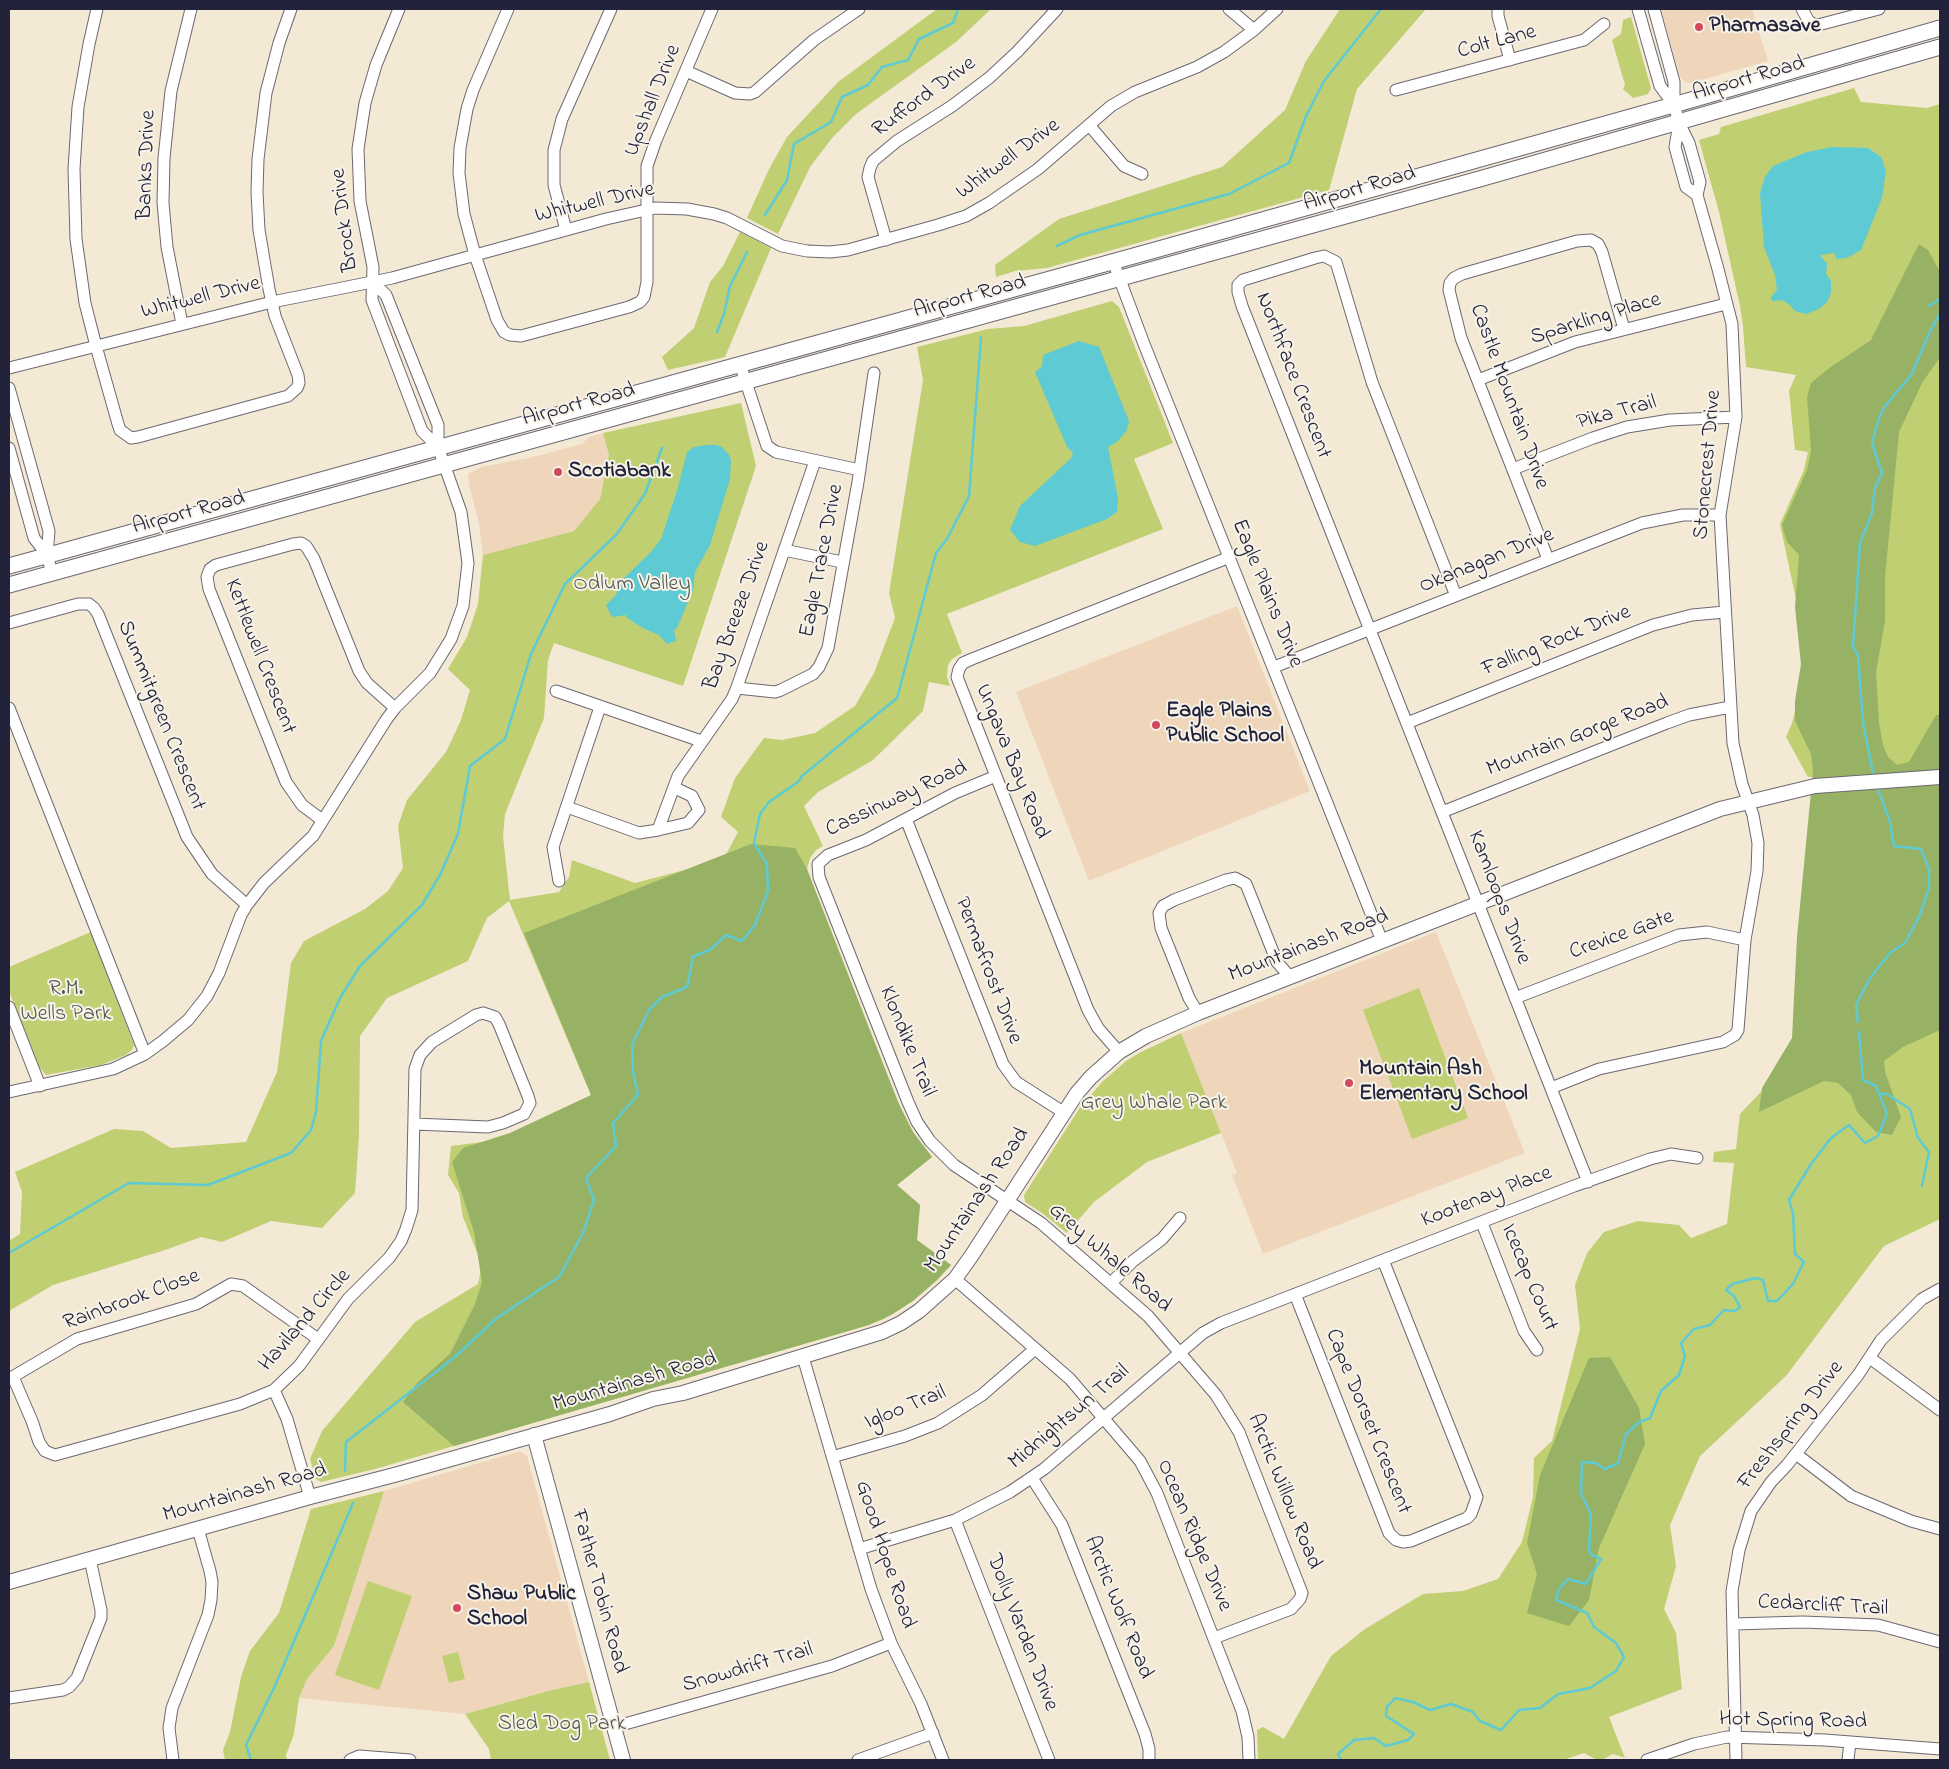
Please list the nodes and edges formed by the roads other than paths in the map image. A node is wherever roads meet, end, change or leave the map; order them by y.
1 (97, 9) edge
2 (192, 9) edge
3 (291, 9) edge
4 (399, 9) edge
5 (508, 9) edge
6 (611, 9) edge
7 (712, 9) edge
8 (859, 9) edge
9 (1057, 9) edge
10 (1229, 9) edge
11 (1277, 9) edge
12 (1498, 9) edge
13 (1638, 9) edge
14 (1654, 9) edge
15 (1802, 9) edge
16 (1879, 9) edge
17 (1604, 24) dead end
18 (1940, 28) edge
19 (1254, 30) junction
20 (1940, 47) edge
21 (1510, 60) junction
22 (686, 71) junction
23 (1396, 90) dead end
24 (1674, 105) junction
25 (1679, 123) junction
26 (1089, 125) junction
27 (1142, 174) dead end
28 (646, 210) junction
29 (566, 230) junction
30 (886, 240) junction
31 (475, 255) junction
32 (1113, 261) junction
33 (1119, 279) junction
34 (373, 282) junction
35 (272, 302) junction
36 (1726, 304) junction
37 (182, 324) junction
38 (1624, 329) junction
39 (96, 346) junction
40 (740, 364) junction
41 (9, 368) edge
42 (874, 373) dead end
43 (1478, 380) junction
44 (746, 382) junction
45 (9, 388) edge
46 (1736, 417) junction
47 (438, 447) junction
48 (9, 448) edge
49 (815, 461) junction
50 (444, 465) junction
51 (1513, 469) junction
52 (860, 470) junction
53 (1720, 515) junction
54 (784, 550) junction
55 (47, 555) junction
56 (1230, 557) junction
57 (1548, 559) junction
58 (842, 562) junction
59 (9, 566) edge
60 (52, 573) junction
61 (9, 585) edge
62 (1456, 596) junction
63 (1725, 612) junction
64 (9, 623) edge
65 (1370, 629) junction
66 (1274, 667) junction
67 (737, 688) junction
68 (556, 691) dead end
69 (600, 707) junction
70 (1730, 707) junction
71 (9, 708) edge
72 (395, 708) junction
73 (1407, 722) junction
74 (701, 741) junction
75 (996, 776) junction
76 (1940, 776) edge
77 (675, 788) junction
78 (1748, 801) junction
79 (567, 807) junction
80 (1442, 812) junction
81 (906, 819) junction
82 (322, 820) junction
83 (658, 830) junction
84 (818, 864) joint
85 (559, 881) dead end
86 (1478, 903) junction
87 (247, 905) junction
88 (1745, 940) junction
89 (1382, 941) junction
90 (1290, 977) junction
91 (1515, 998) junction
92 (9, 1006) edge
93 (1198, 1013) junction
94 (1119, 1052) junction
95 (145, 1054) junction
96 (40, 1086) junction
97 (1551, 1088) junction
98 (9, 1092) edge
99 (1063, 1112) junction
100 (414, 1124) junction
101 (1697, 1158) dead end
102 (1588, 1182) junction
103 (1007, 1200) junction
104 (1180, 1218) dead end
105 (1482, 1223) junction
106 (1383, 1260) junction
107 (954, 1279) junction
108 (1111, 1283) junction
109 (1940, 1289) edge
110 (1295, 1294) junction
111 (318, 1339) junction
112 (1035, 1349) junction
113 (1537, 1350) dead end
114 (1180, 1352) junction
115 (802, 1357) junction
116 (1870, 1358) junction
117 (11, 1378) edge
118 (274, 1390) junction
119 (1940, 1410) edge
120 (1104, 1417) junction
121 (534, 1435) junction
122 (1796, 1454) junction
123 (832, 1457) junction
124 (1032, 1478) junction
125 (310, 1497) junction
126 (955, 1520) junction
127 (198, 1529) junction
128 (1940, 1529) edge
129 (859, 1549) junction
130 (90, 1560) junction
131 (9, 1582) edge
132 (1733, 1624) junction
133 (1214, 1638) junction
134 (1940, 1642) edge
135 (890, 1643) junction
136 (9, 1698) edge
137 (614, 1727) junction
138 (933, 1733) junction
139 (1736, 1738) junction
140 (1850, 1742) junction
141 (1940, 1749) edge
142 (172, 1760) edge
143 (350, 1760) edge
144 (410, 1760) edge
145 (622, 1760) edge
146 (858, 1760) edge
147 (943, 1760) edge
148 (1049, 1760) edge
149 (1149, 1760) edge
150 (1249, 1760) edge
151 (1647, 1760) edge
152 (1736, 1760) edge
153 (1848, 1760) edge

1 - 39 street
2 - 37 street, Banks Drive
3 - 35 street
4 - 34 street, Brock Drive
5 - 31 street
6 - 29 street
7 - 22 street, Upshall Drive
8 - 22 street
9 - 30 street, Rufford Drive
10 - 19 street
11 - 19 street, Whitwell Drive
12 - 21 street
13 - 24 street
14 - 24 street
15 - 16 street
17 - 21 street, Colt Lane
18 - 24 main road, Airport Road
19 - 26 street, Whitwell Drive
20 - 25 main road, Airport Road
21 - 23 street, Colt Lane
22 - 28 street, Upshall Drive
24 - 25 street, Stonecrest Drive
24 - 32 main road, Airport Road
25 - 33 main road, Airport Road
25 - 36 street, Stonecrest Drive
26 - 27 street
26 - 30 street, Whitwell Drive
28 - 29 street, Whitwell Drive
28 - 30 street, Whitwell Drive
28 - 31 street, Upshall Drive
29 - 31 street, Whitwell Drive
31 - 34 street, Whitwell Drive
32 - 33 street, Eagle Plains Drive
32 - 40 main road, Airport Road
33 - 44 main road, Airport Road
33 - 56 street, Eagle Plains Drive
34 - 35 street, Whitwell Drive
34 - 47 street, Brock Drive
34 - 47 street, Brock Drive
35 - 37 street, Whitwell Drive
35 - 39 street
36 - 38 street, Sparkling Place
36 - 46 street, Stonecrest Drive
37 - 39 street, Whitwell Drive
38 - 43 street, Sparkling Place
38 - 43 street, Castle Mountain Drive
39 - 41 street, Whitwell Drive
40 - 44 street
40 - 47 main road, Airport Road
42 - 52 street, Eagle Trace Drive
43 - 51 street, Castle Mountain Drive
44 - 49 street
44 - 50 main road, Airport Road
45 - 55 street
46 - 51 street, Pika Trail
46 - 53 street, Stonecrest Drive
47 - 50 street, Brock Drive
47 - 55 main road, Airport Road
48 - 55 street
49 - 52 street
49 - 54 street, Bay Breeze Drive
50 - 60 main road, Airport Road
50 - 72 street, Brock Drive
51 - 57 street, Castle Mountain Drive
52 - 58 street, Eagle Trace Drive
53 - 57 street, Okanagan Drive
53 - 63 street, Stonecrest Drive
54 - 58 street
54 - 67 street, Bay Breeze Drive
55 - 59 main road, Airport Road
55 - 60 street
56 - 66 street, Eagle Plains Drive
56 - 75 street, Ungava Bay Road
57 - 62 street, Okanagan Drive
58 - 67 street, Eagle Trace Drive
60 - 61 main road, Airport Road
62 - 65 street, Okanagan Drive
62 - 65 street, Northface Crescent
63 - 70 street, Stonecrest Drive
63 - 73 street, Falling Rock Drive
64 - 87 street, Summitgreen Crescent
65 - 66 street, Okanagan Drive
65 - 73 street, Kamloops Drive
66 - 89 street, Eagle Plains Drive
67 - 74 street, Bay Breeze Drive
68 - 69 street
69 - 74 street
69 - 79 street
70 - 78 street, Stonecrest Drive
70 - 80 street, Mountain Gorge Road
71 - 95 street
72 - 82 street, Brock Drive
72 - 82 street, Kettlewell Crescent
73 - 80 street, Kamloops Drive
74 - 77 street, Bay Breeze Drive
75 - 81 street, Cassinway Road
75 - 94 street, Ungava Bay Road
76 - 78 street, Mountainash Road
77 - 83 street, Bay Breeze Drive
77 - 83 street
78 - 86 street, Mountainash Road
78 - 88 street, Stonecrest Drive
79 - 83 street
79 - 85 street
80 - 86 street, Kamloops Drive
81 - 84 street, Cassinway Road
81 - 99 street, Permafrost Drive
82 - 87 street, Brock Drive
84 - 103 street, Klondike Trail
86 - 89 street, Mountainash Road
86 - 91 street, Kamloops Drive
87 - 95 street, Brock Drive
88 - 91 street, Crevice Gate
88 - 97 street, Stonecrest Drive
89 - 90 street, Mountainash Road
90 - 93 street, Mountainash Road
90 - 93 street
91 - 97 street, Kamloops Drive
92 - 96 street
93 - 94 street, Mountainash Road
94 - 99 street, Mountainash Road
95 - 96 street, Brock Drive
96 - 98 street, Brock Drive
97 - 102 street, Kamloops Drive
99 - 103 street, Mountainash Road
100 - 100 street, Haviland Circle
100 - 111 street, Haviland Circle
101 - 102 street, Kootenay Place
102 - 105 street, Kootenay Place
103 - 107 street, Mountainash Road
103 - 108 street, Grey Whale Road
104 - 108 street
105 - 106 street, Kootenay Place
105 - 113 street, Icecap Court
106 - 110 street, Kootenay Place
106 - 110 street, Cape Dorset Crescent
107 - 112 street, Ocean Ridge Drive
107 - 115 street, Mountainash Road
108 - 114 street, Grey Whale Road
109 - 116 street, Freshspring Drive
110 - 114 street, Midnightsun Trail
111 - 117 street, Rainbrook Close
111 - 118 street, Haviland Circle
112 - 120 street, Ocean Ridge Drive
112 - 123 street, Igloo Trail
114 - 120 street, Midnightsun Trail
114 - 133 street, Arctic Willow Road
115 - 121 street, Mountainash Road
115 - 123 street, Good Hope Road
116 - 119 street
116 - 122 street, Freshspring Drive
117 - 118 street, Haviland Circle
118 - 125 street
120 - 124 street, Midnightsun Trail
120 - 133 street, Ocean Ridge Drive
121 - 125 street, Mountainash Road
121 - 137 street, Father Tobin Road
122 - 128 street
122 - 132 street, Freshspring Drive
123 - 129 street, Good Hope Road
124 - 126 street, Midnightsun Trail
124 - 149 street, Arctic Wolf Road
125 - 127 street, Mountainash Road
126 - 129 street, Midnightsun Trail
126 - 148 street, Dolly Varden Drive
127 - 130 street, Mountainash Road
127 - 142 street
129 - 135 street, Good Hope Road
130 - 131 street, Mountainash Road
130 - 136 street
132 - 134 street, Cedarcliff Trail
132 - 139 street, Freshspring Drive
133 - 150 street, Ocean Ridge Drive
135 - 137 street, Snowdrift Trail
135 - 138 street, Good Hope Road
137 - 145 street, Father Tobin Road
138 - 146 street
138 - 147 street, Good Hope Road
139 - 140 street, Hot Spring Road
139 - 151 street, Hot Spring Road
139 - 152 street, Freshspring Drive
140 - 141 street, Hot Spring Road
140 - 153 street
143 - 144 street

